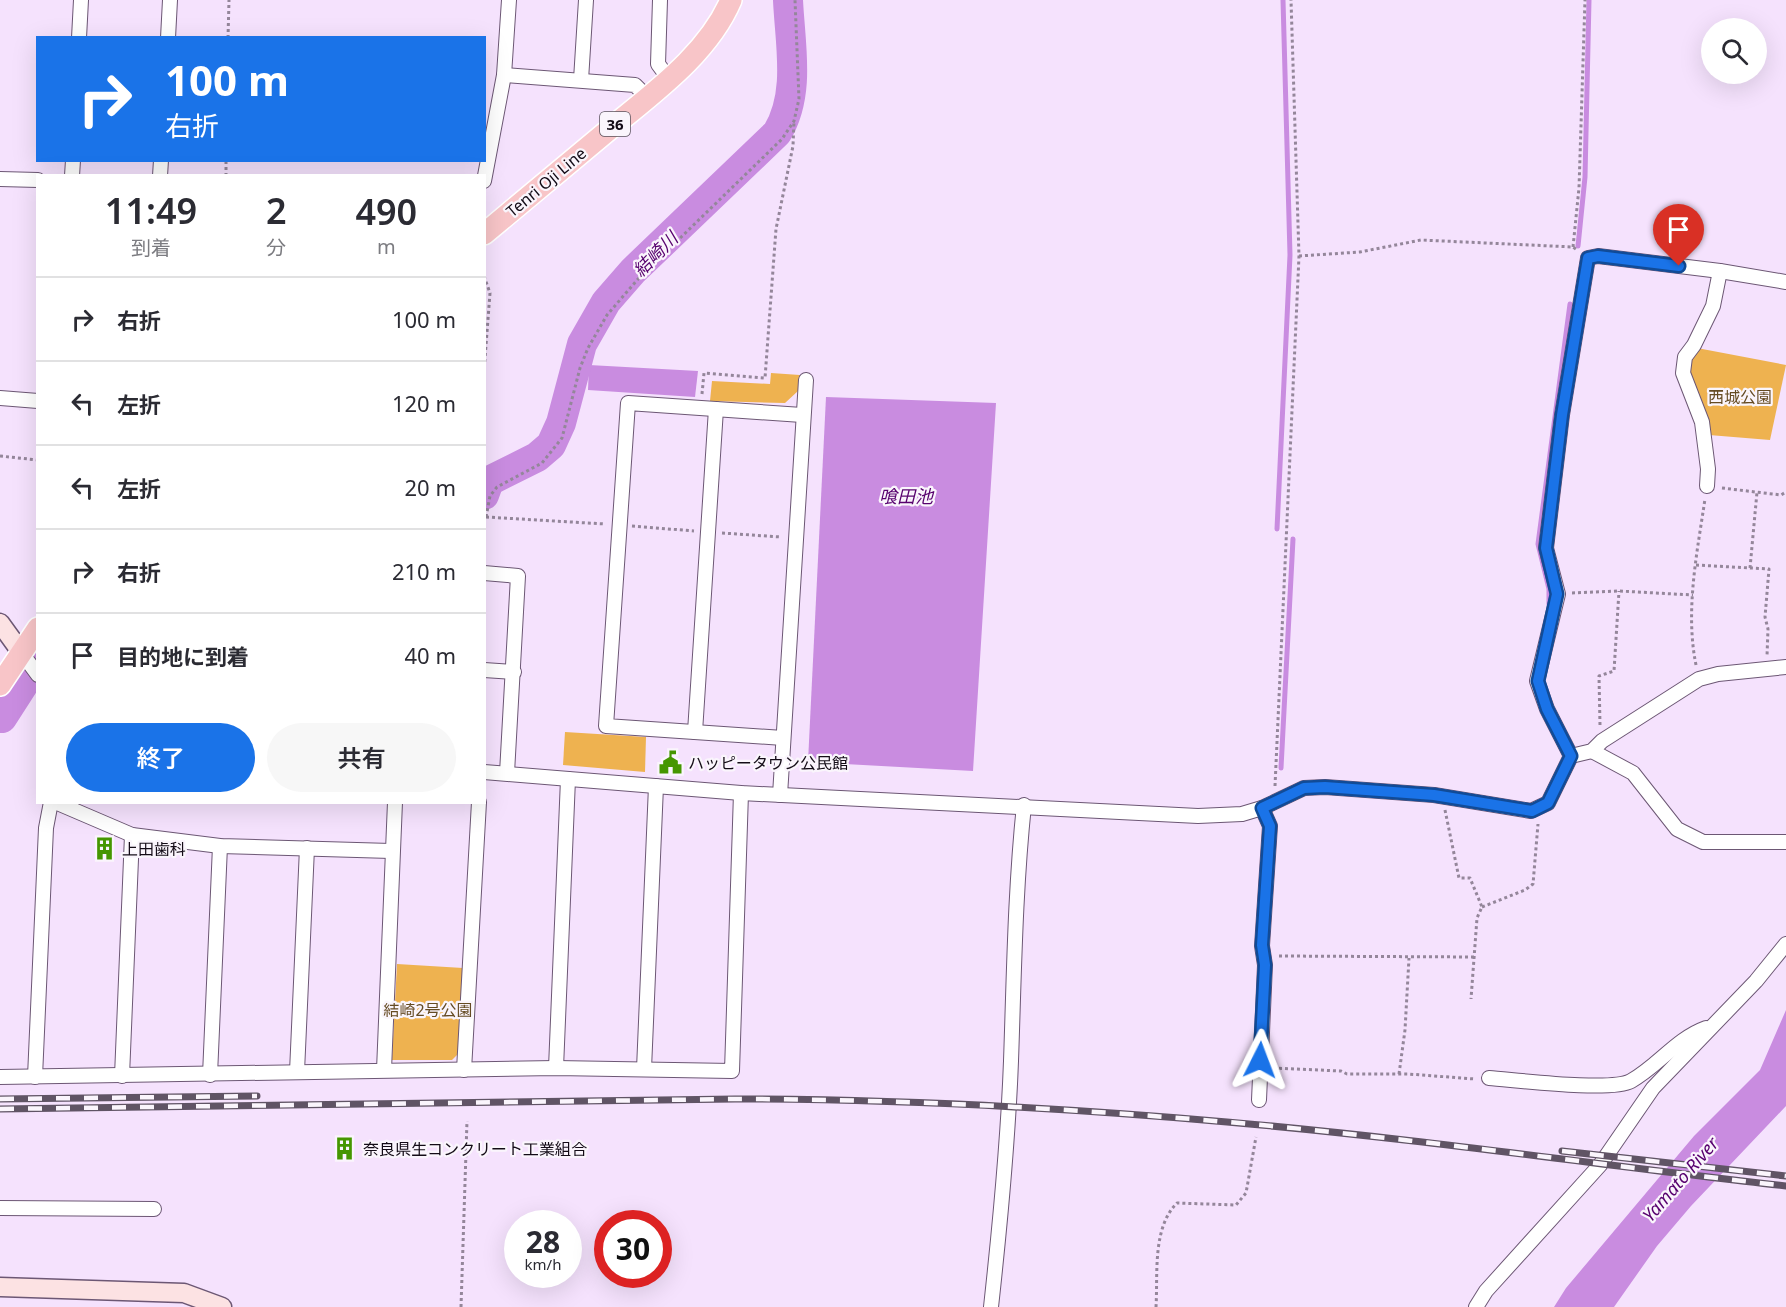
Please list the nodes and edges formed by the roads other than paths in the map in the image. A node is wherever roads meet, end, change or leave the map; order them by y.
1 (81, 0) edge
2 (170, 0) edge
3 (509, 0) edge
4 (586, 0) edge
5 (660, 0) edge
6 (731, 0) edge
7 (79, 36) edge
8 (168, 36) edge
9 (504, 75) junction
10 (669, 79) junction
11 (581, 80) junction
12 (647, 97) junction
13 (485, 174) edge
14 (0, 179) edge
15 (36, 180) edge
16 (487, 228) edge
17 (1720, 271) junction
18 (1786, 282) edge
19 (806, 380) dead end
20 (0, 398) edge
21 (36, 401) edge
22 (716, 409) junction
23 (802, 415) junction
24 (1707, 486) road end
25 (486, 573) edge
26 (0, 623) edge
27 (36, 630) edge
28 (21, 652) junction
29 (1786, 668) edge
30 (486, 670) edge
31 (36, 672) edge
32 (514, 672) junction
33 (0, 685) edge
34 (695, 732) junction
35 (783, 738) junction
36 (1597, 746) junction
37 (1571, 756) junction
38 (486, 772) edge
39 (507, 773) junction
40 (568, 779) junction
41 (657, 786) junction
42 (741, 793) junction
43 (780, 795) junction
44 (52, 804) edge
45 (58, 804) edge
46 (395, 804) edge
47 (479, 804) edge
48 (1024, 806) junction
49 (1262, 808) junction
50 (132, 835) junction
51 (1786, 842) edge
52 (220, 846) junction
53 (307, 848) junction
54 (391, 851) junction
55 (1786, 944) edge
56 (1711, 1027) junction
57 (556, 1068) junction
58 (644, 1069) junction
59 (384, 1070) junction
60 (464, 1070) junction
61 (297, 1072) junction
62 (210, 1075) junction
63 (122, 1076) junction
64 (0, 1077) edge
65 (35, 1077) junction
66 (1489, 1078) road end
67 (1259, 1100) dead end
68 (0, 1208) edge
69 (154, 1209) dead end
70 (0, 1287) edge
71 (201, 1303) edge
72 (222, 1307) edge
73 (991, 1307) edge
74 (1476, 1307) edge

1 - 7 street
2 - 8 street
3 - 9 street
4 - 11 street
5 - 10 street
6 - 10 main road, Tenri Oji Line / 36
9 - 11 street
9 - 13 street
10 - 12 main road, Tenri Oji Line / 36
11 - 12 street
12 - 16 main road, Tenri Oji Line / 36
14 - 15 street
17 - 18 street
17 - 24 street
17 - 37 street
19 - 23 street
20 - 21 street
22 - 23 street
22 - 34 street
22 - 34 street
23 - 35 street
25 - 32 street
26 - 28 street
27 - 28 main road
28 - 31 street
28 - 33 main road
29 - 36 street
30 - 32 street
32 - 39 street
34 - 35 street
35 - 43 street
36 - 37 street
36 - 51 street
37 - 49 street
38 - 39 street
39 - 40 street
40 - 41 street
40 - 57 street
41 - 42 street
41 - 58 street
42 - 43 street
42 - 58 street
43 - 48 street
44 - 65 street
45 - 50 street
46 - 54 street
47 - 60 street
48 - 49 street
48 - 73 street
49 - 67 street
50 - 52 street
50 - 63 street
52 - 53 street
52 - 62 street
53 - 54 street
53 - 61 street
54 - 59 street
55 - 56 street
56 - 66 street
56 - 74 street
57 - 58 street
57 - 60 street
59 - 60 street
59 - 61 street
61 - 62 street
62 - 63 street
63 - 65 street
64 - 65 street
68 - 69 street
70 - 71 street
71 - 72 street

